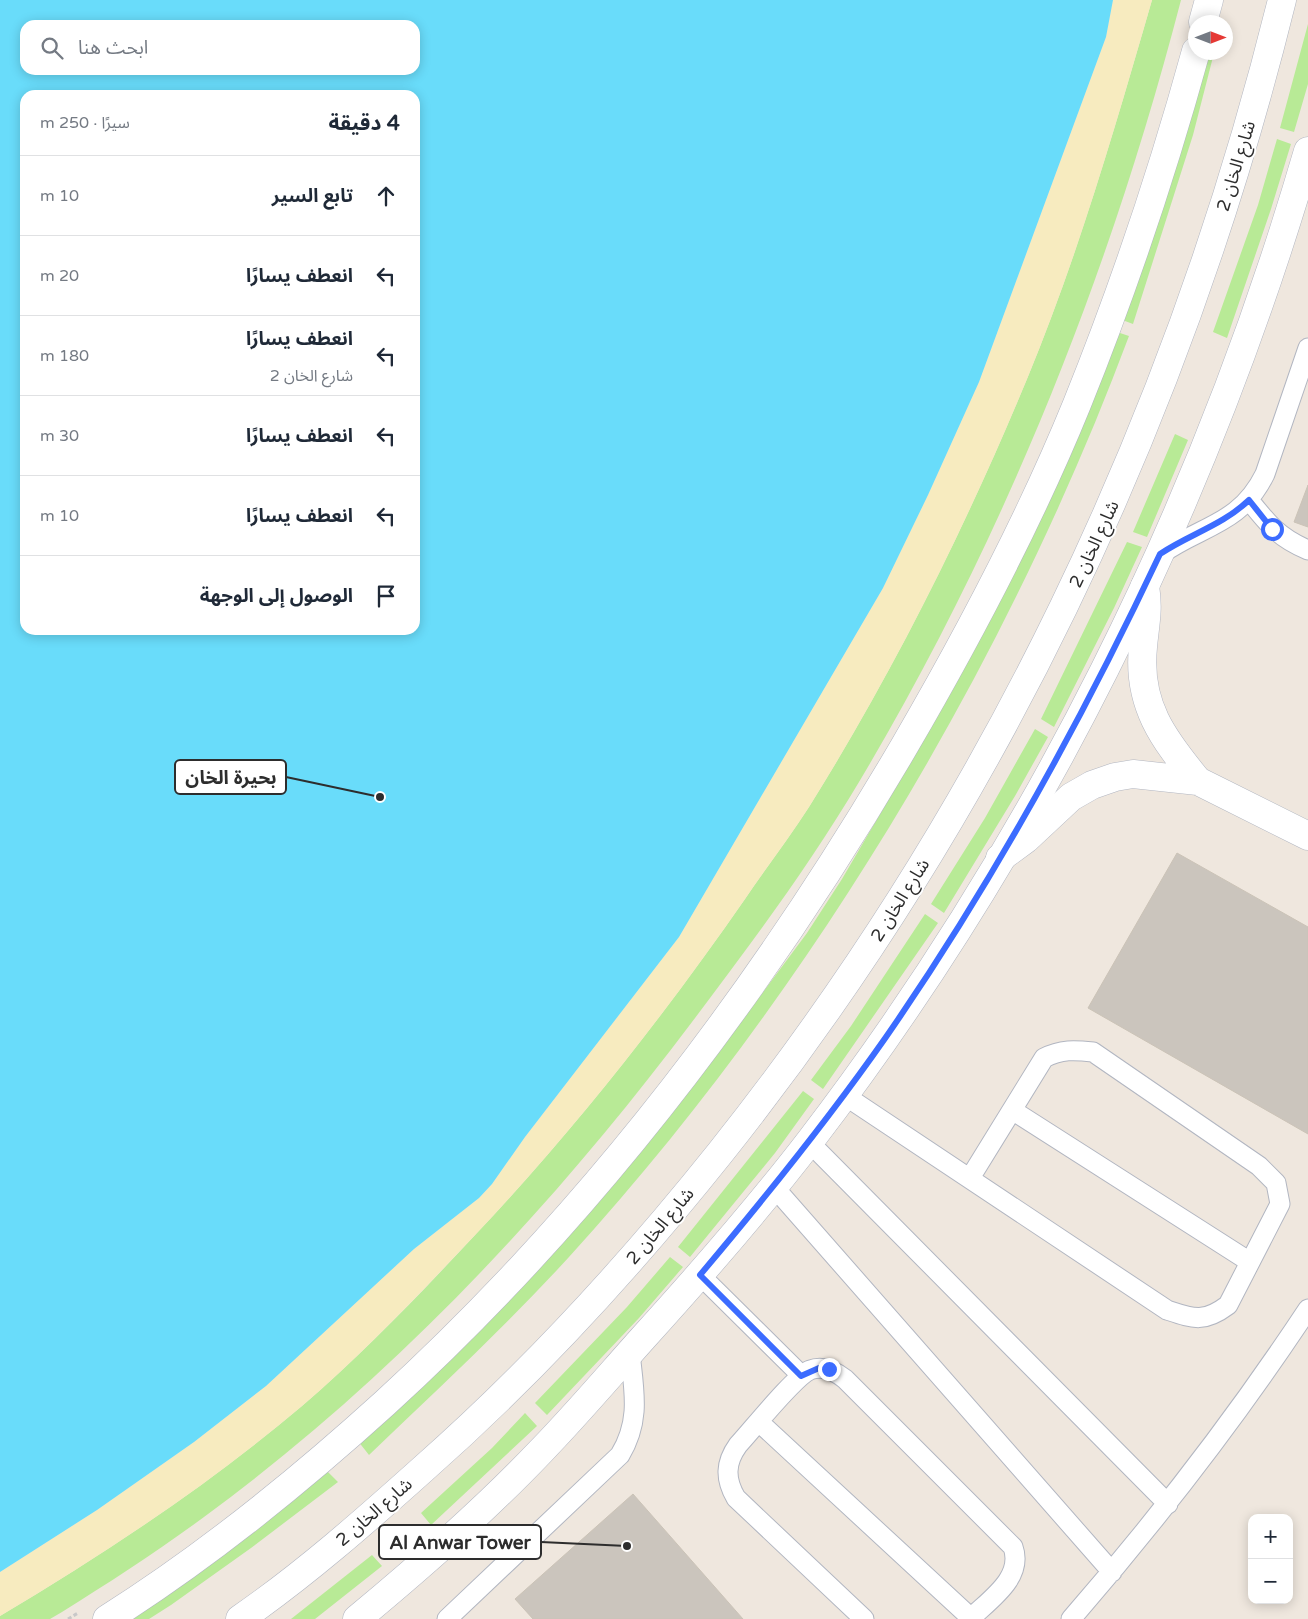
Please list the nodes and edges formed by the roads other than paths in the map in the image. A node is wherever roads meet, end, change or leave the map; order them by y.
1 (1209, 0) edge
2 (1282, 0) edge
3 (1205, 15) edge
4 (1194, 60) edge
5 (1308, 151) edge
6 (1308, 348) edge
7 (1249, 500) junction
8 (1308, 550) edge
9 (1160, 554) junction
10 (1145, 586) junction
11 (1198, 780) junction
12 (1308, 836) edge
13 (1000, 858) junction
14 (844, 1096) junction
15 (1012, 1110) junction
16 (809, 1142) junction
17 (970, 1178) junction
18 (774, 1187) junction
19 (1250, 1262) junction
20 (700, 1275) junction
21 (1308, 1309) edge
22 (630, 1352) junction
23 (801, 1376) junction
24 (759, 1422) junction
25 (1168, 1504) junction
26 (1112, 1572) junction
27 (96, 1614) edge
28 (240, 1619) edge
29 (357, 1619) edge
30 (447, 1619) edge
31 (864, 1619) edge
32 (970, 1619) edge
33 (1072, 1619) edge

1 - 3 main road
2 - 28 main road, شارع الخان 2
4 - 27 main road
5 - 9 main road
6 - 7 lane
7 - 8 lane
7 - 9 lane
9 - 10 main road
10 - 11 main road
10 - 13 main road
11 - 12 main road
11 - 13 main road
13 - 14 main road
14 - 16 main road
14 - 17 lane
15 - 17 lane
15 - 19 lane
15 - 19 lane
16 - 18 main road
16 - 25 lane
17 - 19 lane
18 - 20 main road
18 - 26 lane
20 - 22 main road
20 - 23 lane
21 - 25 lane
22 - 29 main road
22 - 30 lane
23 - 24 lane
23 - 32 lane
24 - 31 lane
24 - 32 lane
25 - 26 lane
26 - 33 lane

